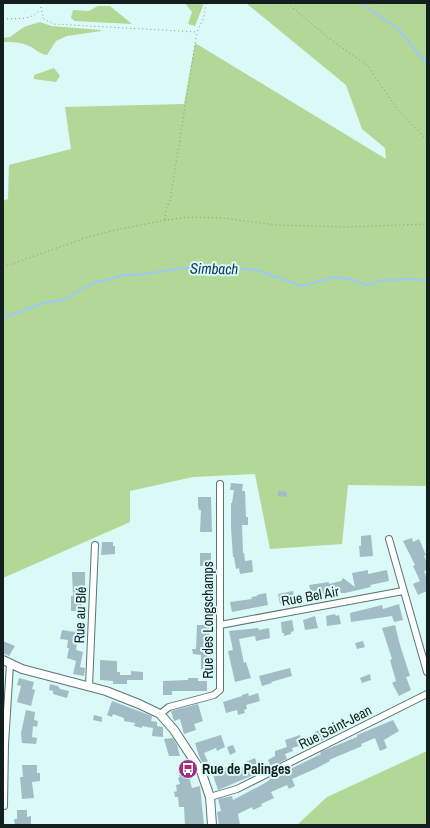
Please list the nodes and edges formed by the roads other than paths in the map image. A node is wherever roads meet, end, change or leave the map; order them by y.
1 (220, 484) dead end
2 (389, 539) dead end
3 (95, 545) dead end
4 (403, 591) junction
5 (220, 625) junction
6 (7, 662) edge
7 (427, 672) edge
8 (89, 686) junction
9 (427, 694) edge
10 (160, 714) junction
11 (4, 744) edge
12 (210, 797) junction
13 (4, 806) road end
14 (212, 825) edge

1 - 5 street, Rue des Longschamps
2 - 4 street
3 - 8 street, Rue au Blé
4 - 5 street, Rue Bel Air
4 - 7 street
5 - 10 street, Rue des Longschamps
6 - 8 main road
6 - 11 street
8 - 10 main road
9 - 12 street, Rue Saint-Jean
10 - 12 main road
11 - 13 street
12 - 14 main road

